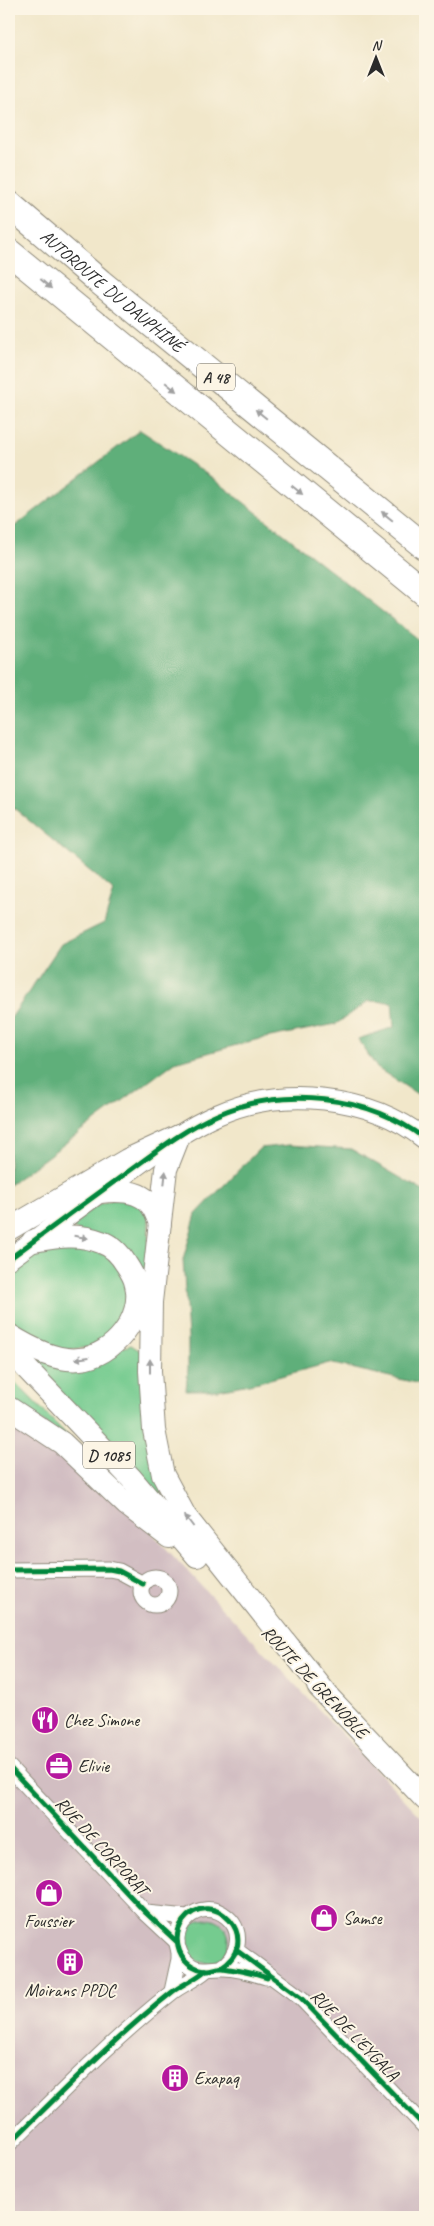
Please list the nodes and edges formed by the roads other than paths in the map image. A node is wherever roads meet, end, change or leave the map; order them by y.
1 (9, 204) edge
2 (9, 252) edge
3 (425, 546) edge
4 (425, 593) edge
5 (179, 1136) junction
6 (425, 1139) edge
7 (100, 1192) junction
8 (160, 1223) junction
9 (9, 1229) edge
10 (33, 1241) junction
11 (9, 1259) edge
12 (9, 1335) edge
13 (9, 1350) edge
14 (9, 1370) edge
15 (9, 1408) edge
16 (205, 1565) junction
17 (9, 1570) edge
18 (143, 1584) dead end
19 (328, 1696) junction
20 (9, 1767) edge
21 (425, 1799) edge
22 (146, 1913) junction
23 (187, 1917) junction
24 (178, 1946) junction
25 (236, 1950) junction
26 (213, 1969) junction
27 (276, 1981) junction
28 (172, 1992) junction
29 (425, 2127) edge
30 (9, 2144) edge

3 -> 1 highway, AUTOROUTE DU DAUPHINÉ / A 48
2 -> 4 highway, AUTOROUTE DU DAUPHINÉ / A 48
5 - 6 main road
5 - 7 main road
8 -> 5 main road
5 - 9 main road
7 - 8 main road
7 - 10 main road
19 -> 8 main road
10 - 11 main road
10 -> 12 main road
13 - 16 main road, ROUTE DE GRENOBLE / D 1085
14 - 16 main road, ROUTE DE GRENOBLE / D 1085
15 - 16 main road
16 - 19 main road, ROUTE DE GRENOBLE / D 1085
17 - 18 street
19 - 21 main road, ROUTE DE GRENOBLE / D 1085
20 - 22 street, RUE DE CORPORAT
22 - 23 street
22 - 24 street, RUE DE CORPORAT
23 - 24 street
23 - 25 street
24 - 26 street
24 - 28 street
25 - 26 street
25 - 27 street, RUE DE L'EYGALA
26 - 27 street
26 - 28 street
27 - 29 street, RUE DE L'EYGALA
28 - 30 street

